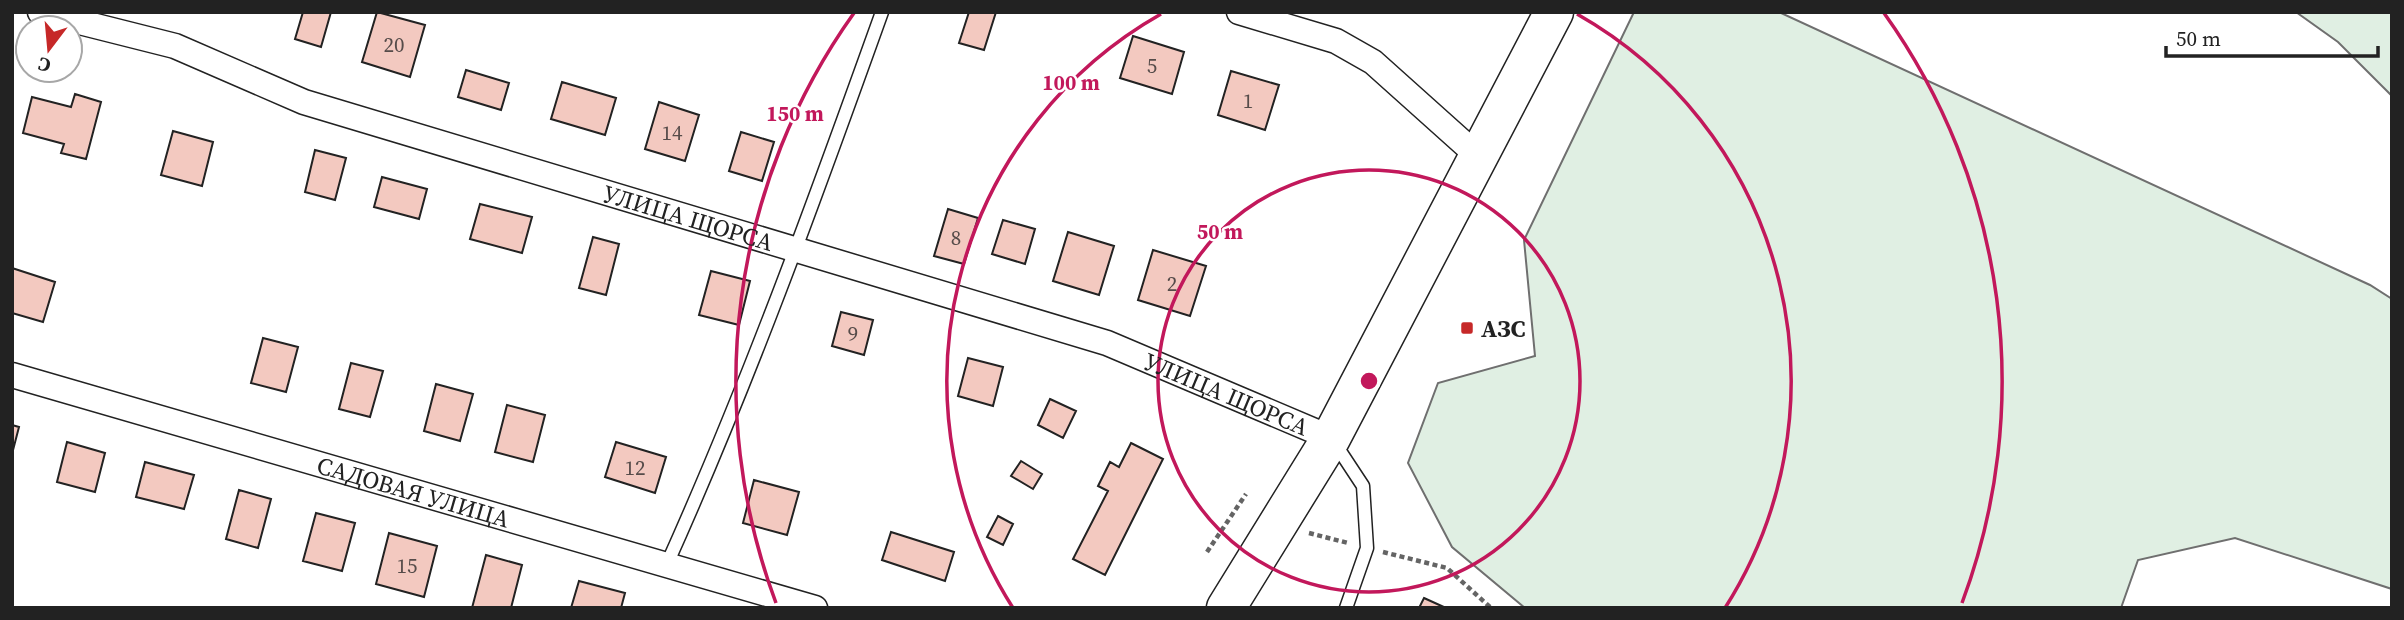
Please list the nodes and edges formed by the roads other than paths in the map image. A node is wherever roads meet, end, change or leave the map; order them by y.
1 (40, 12) edge
2 (882, 12) edge
3 (1239, 12) edge
4 (1554, 12) edge
5 (1479, 157) junction
6 (797, 248) junction
7 (12, 374) edge
8 (1331, 438) junction
9 (667, 565) junction
10 (815, 608) edge
11 (1226, 608) edge
12 (1346, 608) edge

1 - 6 street, УЛИЦА ЩОРСА
2 - 6 lane
3 - 5 street
4 - 5 highway
5 - 8 highway
6 - 8 street, УЛИЦА ЩОРСА
6 - 9 lane
7 - 9 street, САДОВАЯ УЛИЦА
8 - 11 highway
8 - 12 lane
9 - 10 street, САДОВАЯ УЛИЦА

